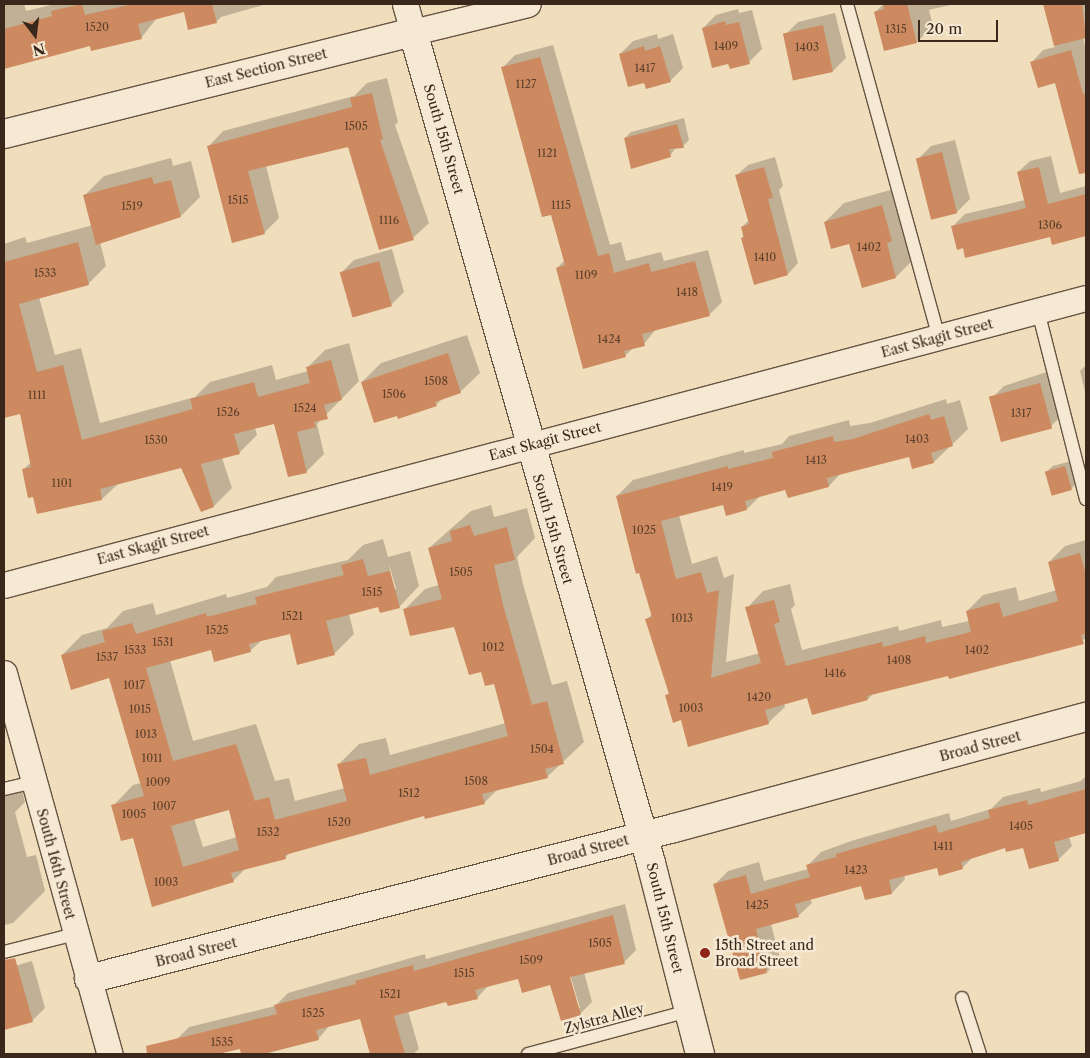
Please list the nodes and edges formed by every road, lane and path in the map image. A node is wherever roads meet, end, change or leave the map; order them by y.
1 (405, 4) edge
2 (528, 4) edge
3 (848, 4) edge
4 (413, 32) junction
5 (4, 134) edge
6 (1086, 298) edge
7 (1038, 311) junction
8 (939, 337) junction
9 (531, 445) junction
10 (1086, 499) edge
11 (4, 585) edge
12 (4, 673) edge
13 (1086, 717) edge
14 (34, 782) junction
15 (4, 789) edge
16 (642, 836) junction
17 (76, 934) junction
18 (4, 952) edge
19 (89, 979) junction
20 (962, 998) dead end
21 (689, 1011) junction
22 (110, 1054) edge
23 (528, 1054) edge
24 (700, 1054) edge
25 (980, 1054) edge

1 - 4 street, South 15th Street
2 - 4 street, East Section Street
3 - 8 lane
4 - 5 street, East Section Street
4 - 9 street, South 15th Street
6 - 7 street, East Skagit Street
7 - 8 street, East Skagit Street
7 - 10 lane
8 - 9 street, East Skagit Street
9 - 11 street, East Skagit Street
9 - 16 street, South 15th Street
12 - 14 street, South 16th Street
13 - 16 street, Broad Street
14 - 15 lane
14 - 17 street, South 16th Street
16 - 19 street, Broad Street
16 - 21 street, South 15th Street
17 - 18 lane
17 - 19 street, South 16th Street
19 - 22 street, South 16th Street
20 - 25 lane
21 - 23 lane, Zylstra Alley
21 - 24 street, South 15th Street

